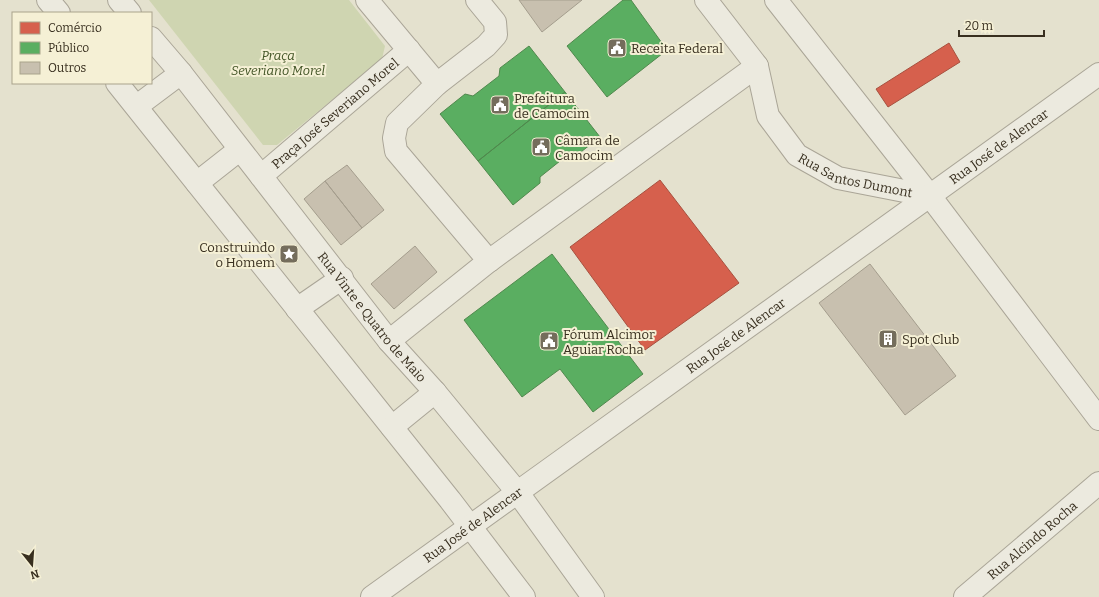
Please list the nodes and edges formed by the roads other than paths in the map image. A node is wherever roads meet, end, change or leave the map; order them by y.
1 (48, 0) edge
2 (119, 0) edge
3 (367, 0) edge
4 (477, 0) edge
5 (706, 0) edge
6 (776, 0) edge
7 (58, 12) edge
8 (129, 12) edge
9 (152, 39) edge
10 (409, 50) junction
11 (757, 66) junction
12 (180, 73) junction
13 (1099, 74) edge
14 (118, 84) edge
15 (436, 84) junction
16 (137, 106) junction
17 (239, 150) junction
18 (261, 176) junction
19 (197, 183) junction
20 (930, 196) junction
21 (489, 261) junction
22 (342, 278) junction
23 (297, 309) junction
24 (389, 341) junction
25 (436, 392) junction
26 (1099, 419) edge
27 (392, 427) junction
28 (1099, 483) edge
29 (518, 493) junction
30 (470, 526) junction
31 (372, 597) edge
32 (524, 597) edge
33 (593, 597) edge
34 (965, 597) edge

1 - 7 street
2 - 8 street
3 - 10 street, Praça José Severiano Morel
4 - 15 street
5 - 11 street, Rua Santos Dumont
6 - 20 street, Rua Santos Dumont
9 - 12 street, Rua Vinte e Quatro de Maio
10 - 15 street, Praça José Severiano Morel
10 - 18 street, Praça José Severiano Morel
11 - 20 street, Rua Santos Dumont
11 - 21 street
12 - 16 street
12 - 17 street, Rua Vinte e Quatro de Maio
13 - 20 street, Rua José de Alencar
14 - 16 street
15 - 21 street
16 - 19 street
17 - 18 street, Rua Vinte e Quatro de Maio
17 - 19 street
18 - 22 street, Rua Vinte e Quatro de Maio
19 - 23 street
20 - 26 street, Rua Santos Dumont
20 - 29 street, Rua José de Alencar
21 - 24 street
22 - 23 street
22 - 24 street, Rua Vinte e Quatro de Maio
23 - 27 street
24 - 25 street, Rua Vinte e Quatro de Maio
25 - 27 street
25 - 29 street, Rua Vinte e Quatro de Maio
27 - 30 street
28 - 34 street, Rua Alcindo Rocha
29 - 30 street, Rua José de Alencar
29 - 33 street, Rua Vinte e Quatro de Maio
30 - 31 street, Rua José de Alencar
30 - 32 street

